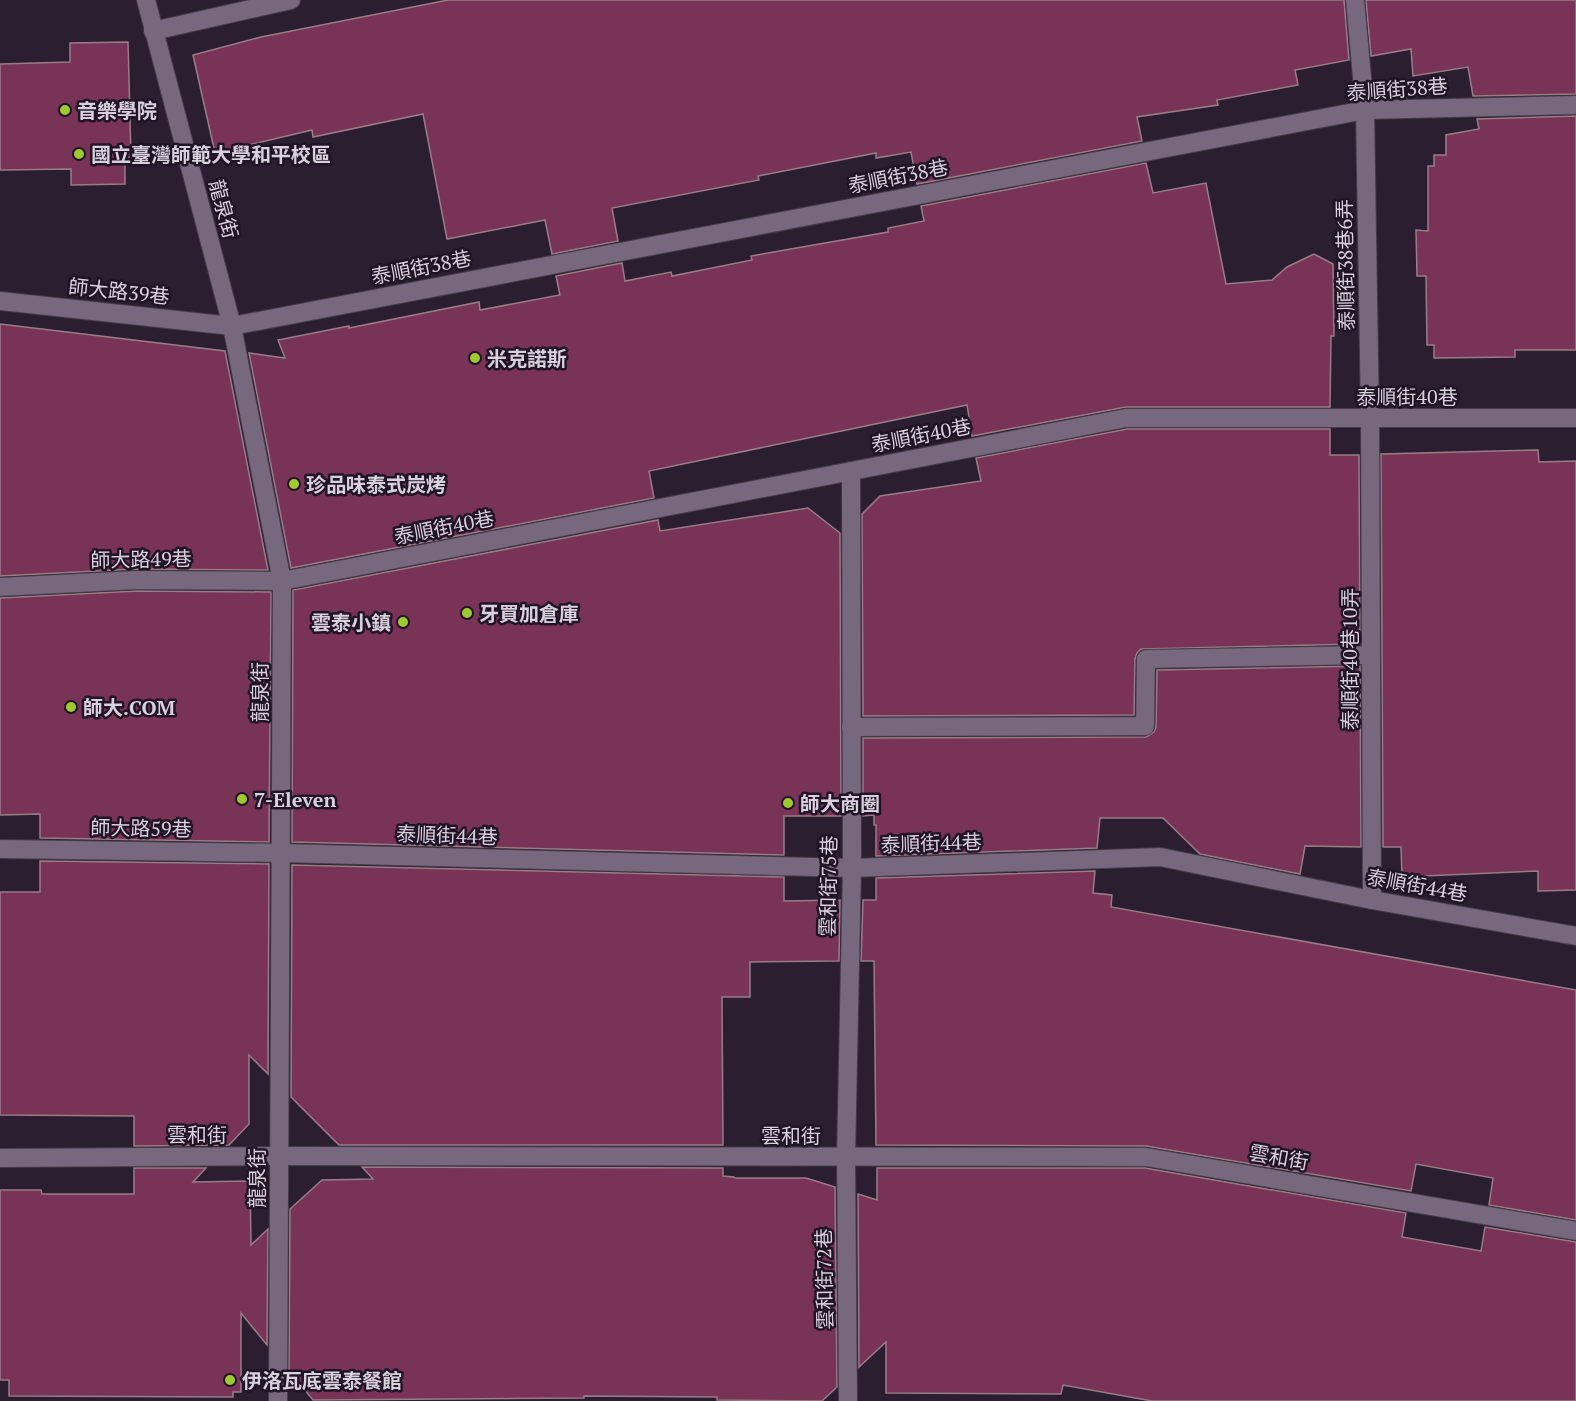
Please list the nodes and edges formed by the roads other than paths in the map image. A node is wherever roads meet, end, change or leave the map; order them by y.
1 (146, 0) edge
2 (291, 0) edge
3 (1355, 0) edge
4 (153, 31) junction
5 (1576, 105) edge
6 (1365, 110) junction
7 (0, 301) edge
8 (232, 326) junction
9 (1370, 418) junction
10 (1576, 418) edge
11 (851, 471) junction
12 (282, 581) junction
13 (0, 587) edge
14 (1371, 655) junction
15 (851, 727) junction
16 (0, 849) edge
17 (280, 853) junction
18 (852, 868) junction
19 (1372, 900) junction
20 (1576, 936) edge
21 (279, 1156) junction
22 (846, 1157) junction
23 (0, 1158) edge
24 (1576, 1231) edge
25 (278, 1401) edge
26 (848, 1401) edge

1 - 4 street, 龍泉街
2 - 4 street
3 - 6 street, 泰順街38巷6弄
4 - 8 street, 龍泉街
5 - 6 street, 泰順街38巷
6 - 8 street, 泰順街38巷
6 - 9 street, 泰順街38巷6弄
7 - 8 street, 師大路39巷
8 - 12 street, 龍泉街
9 - 10 street, 泰順街40巷
9 - 11 street, 泰順街40巷
9 - 14 street, 泰順街40巷10弄
11 - 12 street, 泰順街40巷
11 - 15 street, 雲和街75巷
12 - 13 street, 師大路49巷
12 - 17 street, 龍泉街
14 - 15 street
14 - 19 street, 泰順街40巷10弄
15 - 18 street, 雲和街75巷
16 - 17 street, 師大路59巷
17 - 18 street, 泰順街44巷
17 - 21 street, 龍泉街
18 - 19 street, 泰順街44巷
18 - 22 street, 雲和街75巷
19 - 20 street, 泰順街44巷
21 - 22 street, 雲和街
21 - 23 street, 雲和街
21 - 25 street, 龍泉街
22 - 24 street, 雲和街
22 - 26 street, 雲和街72巷

